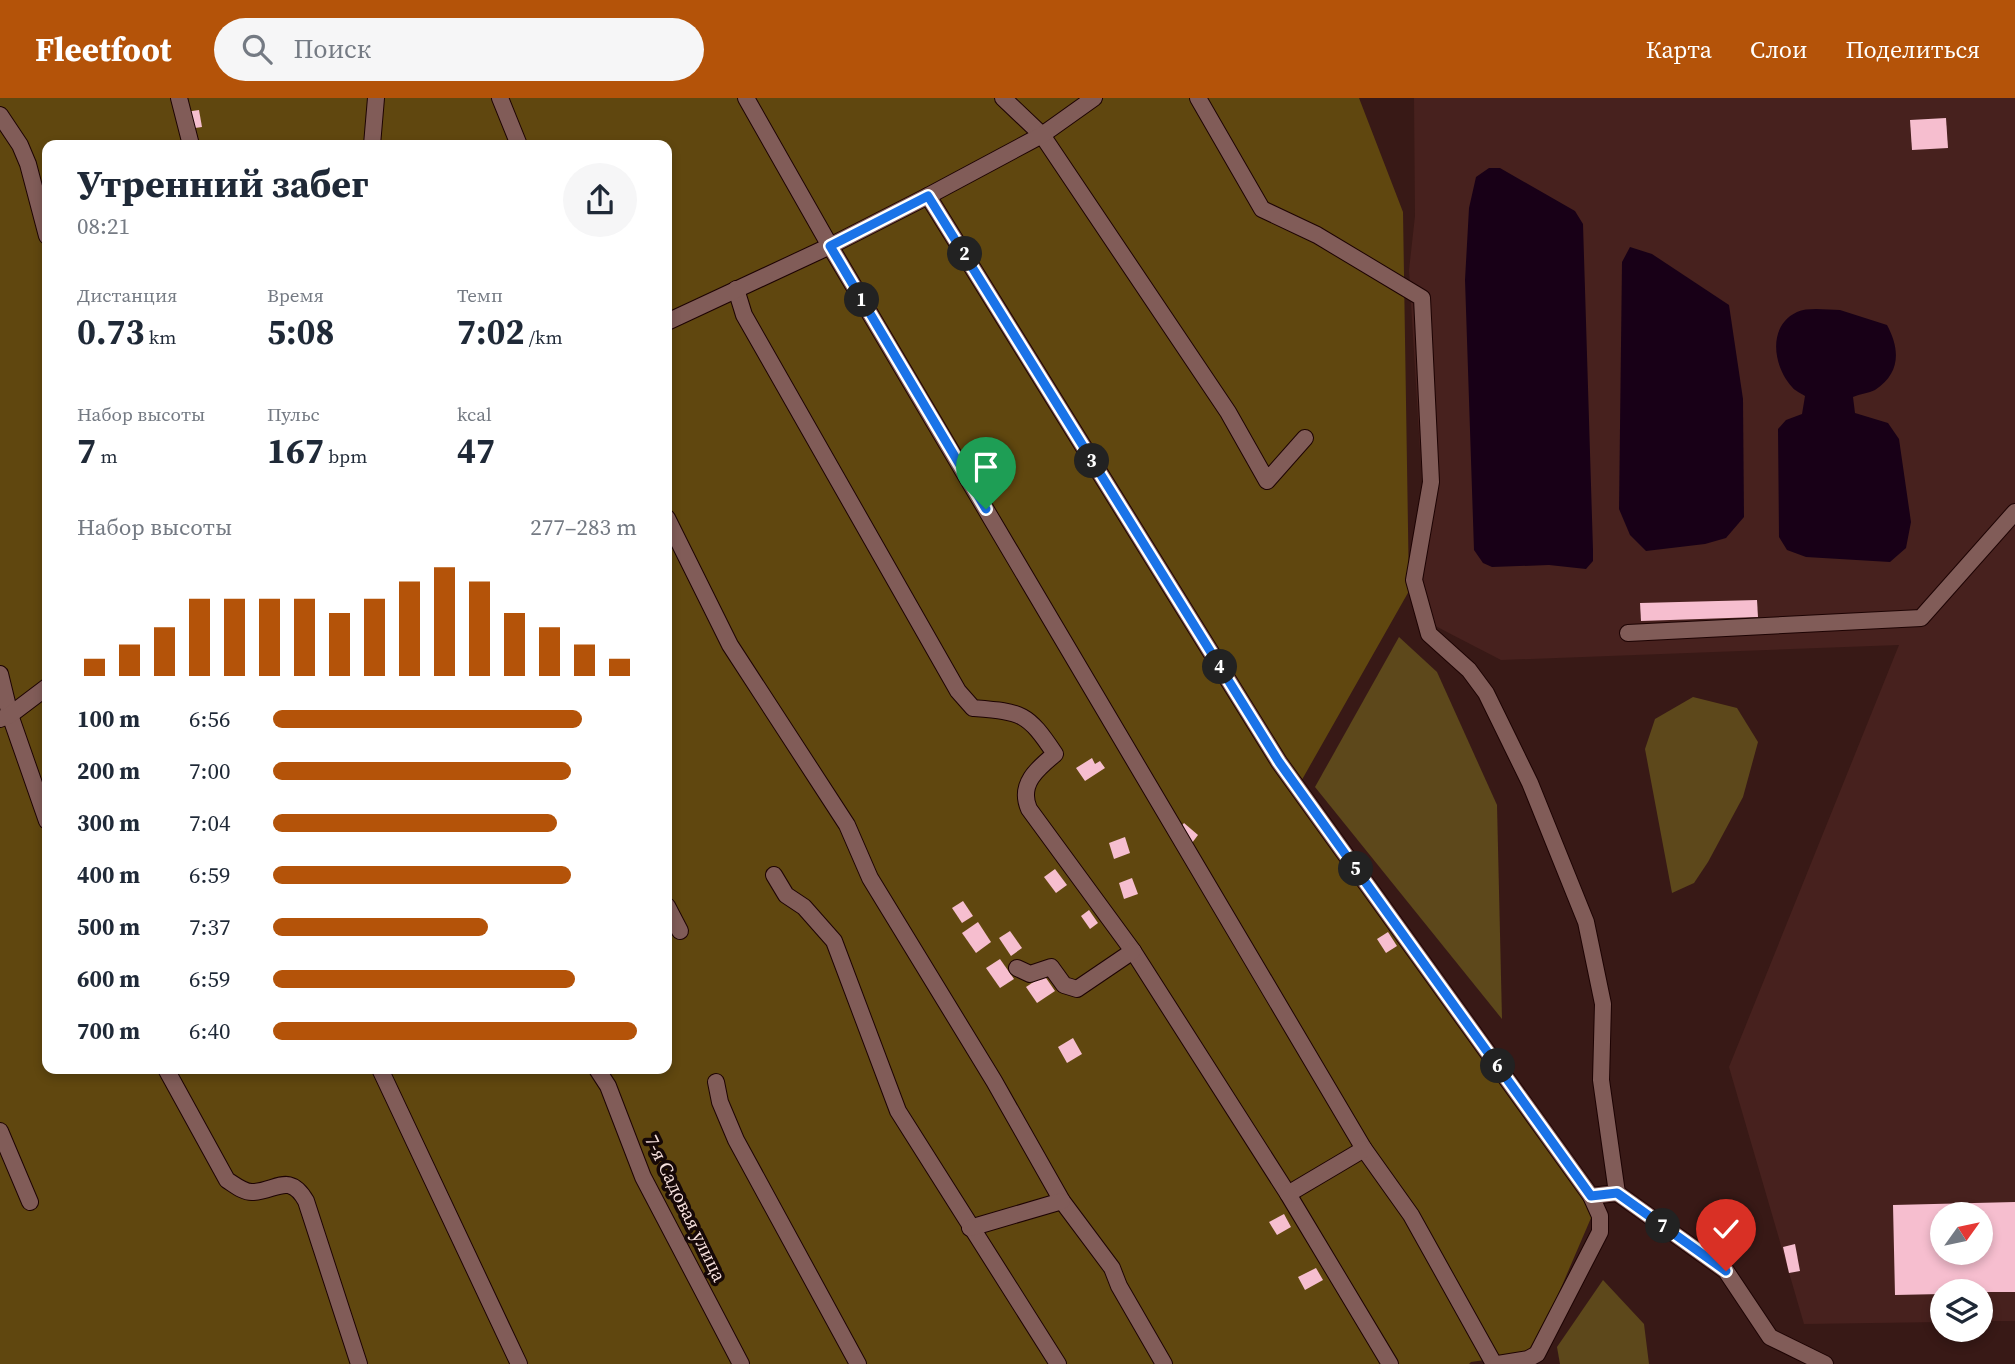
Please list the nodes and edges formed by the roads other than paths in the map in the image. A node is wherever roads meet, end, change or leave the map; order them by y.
1 (179, 98) edge
2 (376, 98) edge
3 (500, 98) edge
4 (746, 98) edge
5 (1003, 98) edge
6 (1094, 98) edge
7 (1198, 98) edge
8 (0, 115) edge
9 (1042, 135) junction
10 (190, 140) edge
11 (372, 140) edge
12 (517, 140) edge
13 (928, 196) junction
14 (42, 217) edge
15 (830, 246) junction
16 (736, 289) junction
17 (672, 320) edge
18 (1305, 438) dead end
19 (2015, 512) edge
20 (672, 528) edge
21 (1628, 633) dead end
22 (0, 674) edge
23 (42, 691) edge
24 (5, 717) edge
25 (42, 809) edge
26 (774, 875) dead end
27 (672, 916) edge
28 (680, 931) dead end
29 (1133, 951) junction
30 (1017, 968) dead end
31 (169, 1074) edge
32 (382, 1074) edge
33 (600, 1074) edge
34 (716, 1082) dead end
35 (0, 1131) edge
36 (1364, 1149) junction
37 (1617, 1193) junction
38 (1288, 1194) junction
39 (1591, 1196) junction
40 (1062, 1201) junction
41 (30, 1202) dead end
42 (970, 1228) junction
43 (359, 1364) edge
44 (519, 1364) edge
45 (741, 1364) edge
46 (858, 1364) edge
47 (1058, 1364) edge
48 (1164, 1364) edge
49 (1390, 1364) edge
50 (1496, 1364) edge
51 (1825, 1364) edge

1 - 10 lane
2 - 11 lane
3 - 12 lane
4 - 15 lane
5 - 9 lane
6 - 9 lane
7 - 37 lane
8 - 14 lane
9 - 13 lane
9 - 18 lane
13 - 15 lane
13 - 39 lane
15 - 16 lane
15 - 36 lane
16 - 17 lane
16 - 29 lane
19 - 21 lane
20 - 40 lane
22 - 24 lane
23 - 24 lane
24 - 25 lane
26 - 42 lane
27 - 28 lane
29 - 30 lane
29 - 38 lane
31 - 43 lane
32 - 44 lane
33 - 45 lane, 7-я Садовая улица
34 - 46 lane
35 - 41 lane
36 - 38 lane
36 - 50 lane
37 - 39 lane
37 - 51 lane
38 - 49 lane
39 - 50 lane
40 - 42 lane
40 - 48 lane
42 - 47 lane

